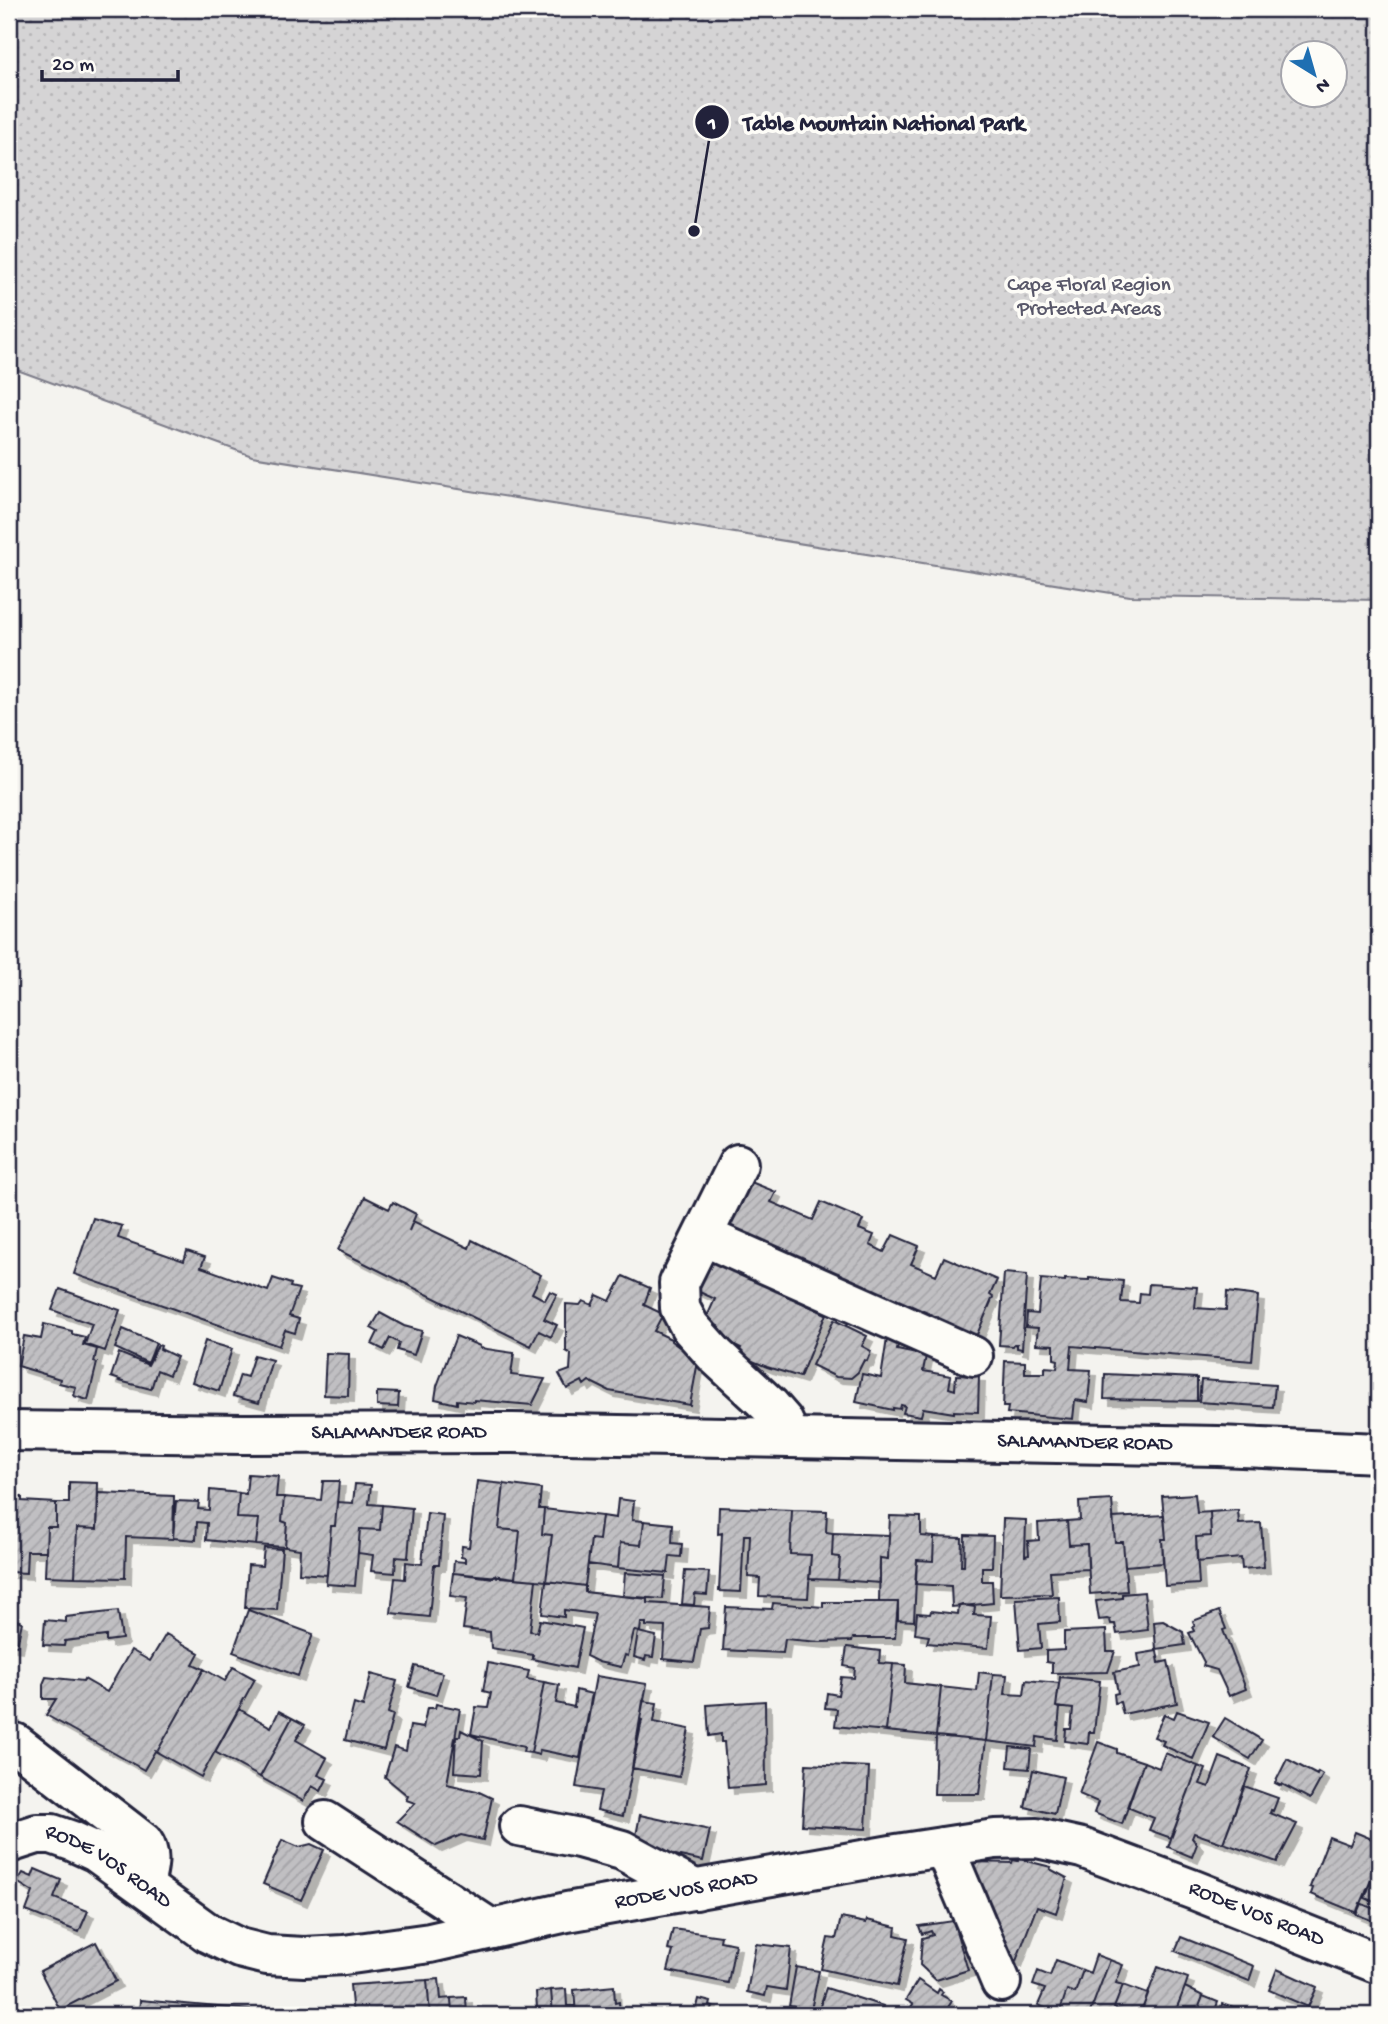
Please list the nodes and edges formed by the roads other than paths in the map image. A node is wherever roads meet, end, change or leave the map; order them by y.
1 (737, 1164) dead end
2 (703, 1236) junction
3 (973, 1356) dead end
4 (9, 1432) edge
5 (791, 1437) junction
6 (1379, 1451) edge
7 (15, 1744) dead end
8 (325, 1821) dead end
9 (519, 1826) dead end
10 (9, 1843) edge
11 (944, 1847) junction
12 (144, 1886) junction
13 (696, 1890) junction
14 (491, 1929) junction
15 (1379, 1964) edge
16 (1001, 1982) dead end

1 - 2 street
2 - 3 street
2 - 5 street
4 - 5 street, SALAMANDER ROAD
5 - 6 street, SALAMANDER ROAD
7 - 12 street
8 - 14 street
9 - 13 street
10 - 12 street, RODE VOS ROAD
11 - 13 street, RODE VOS ROAD
11 - 15 street, RODE VOS ROAD
11 - 16 street
12 - 14 street, RODE VOS ROAD
13 - 14 street, RODE VOS ROAD

